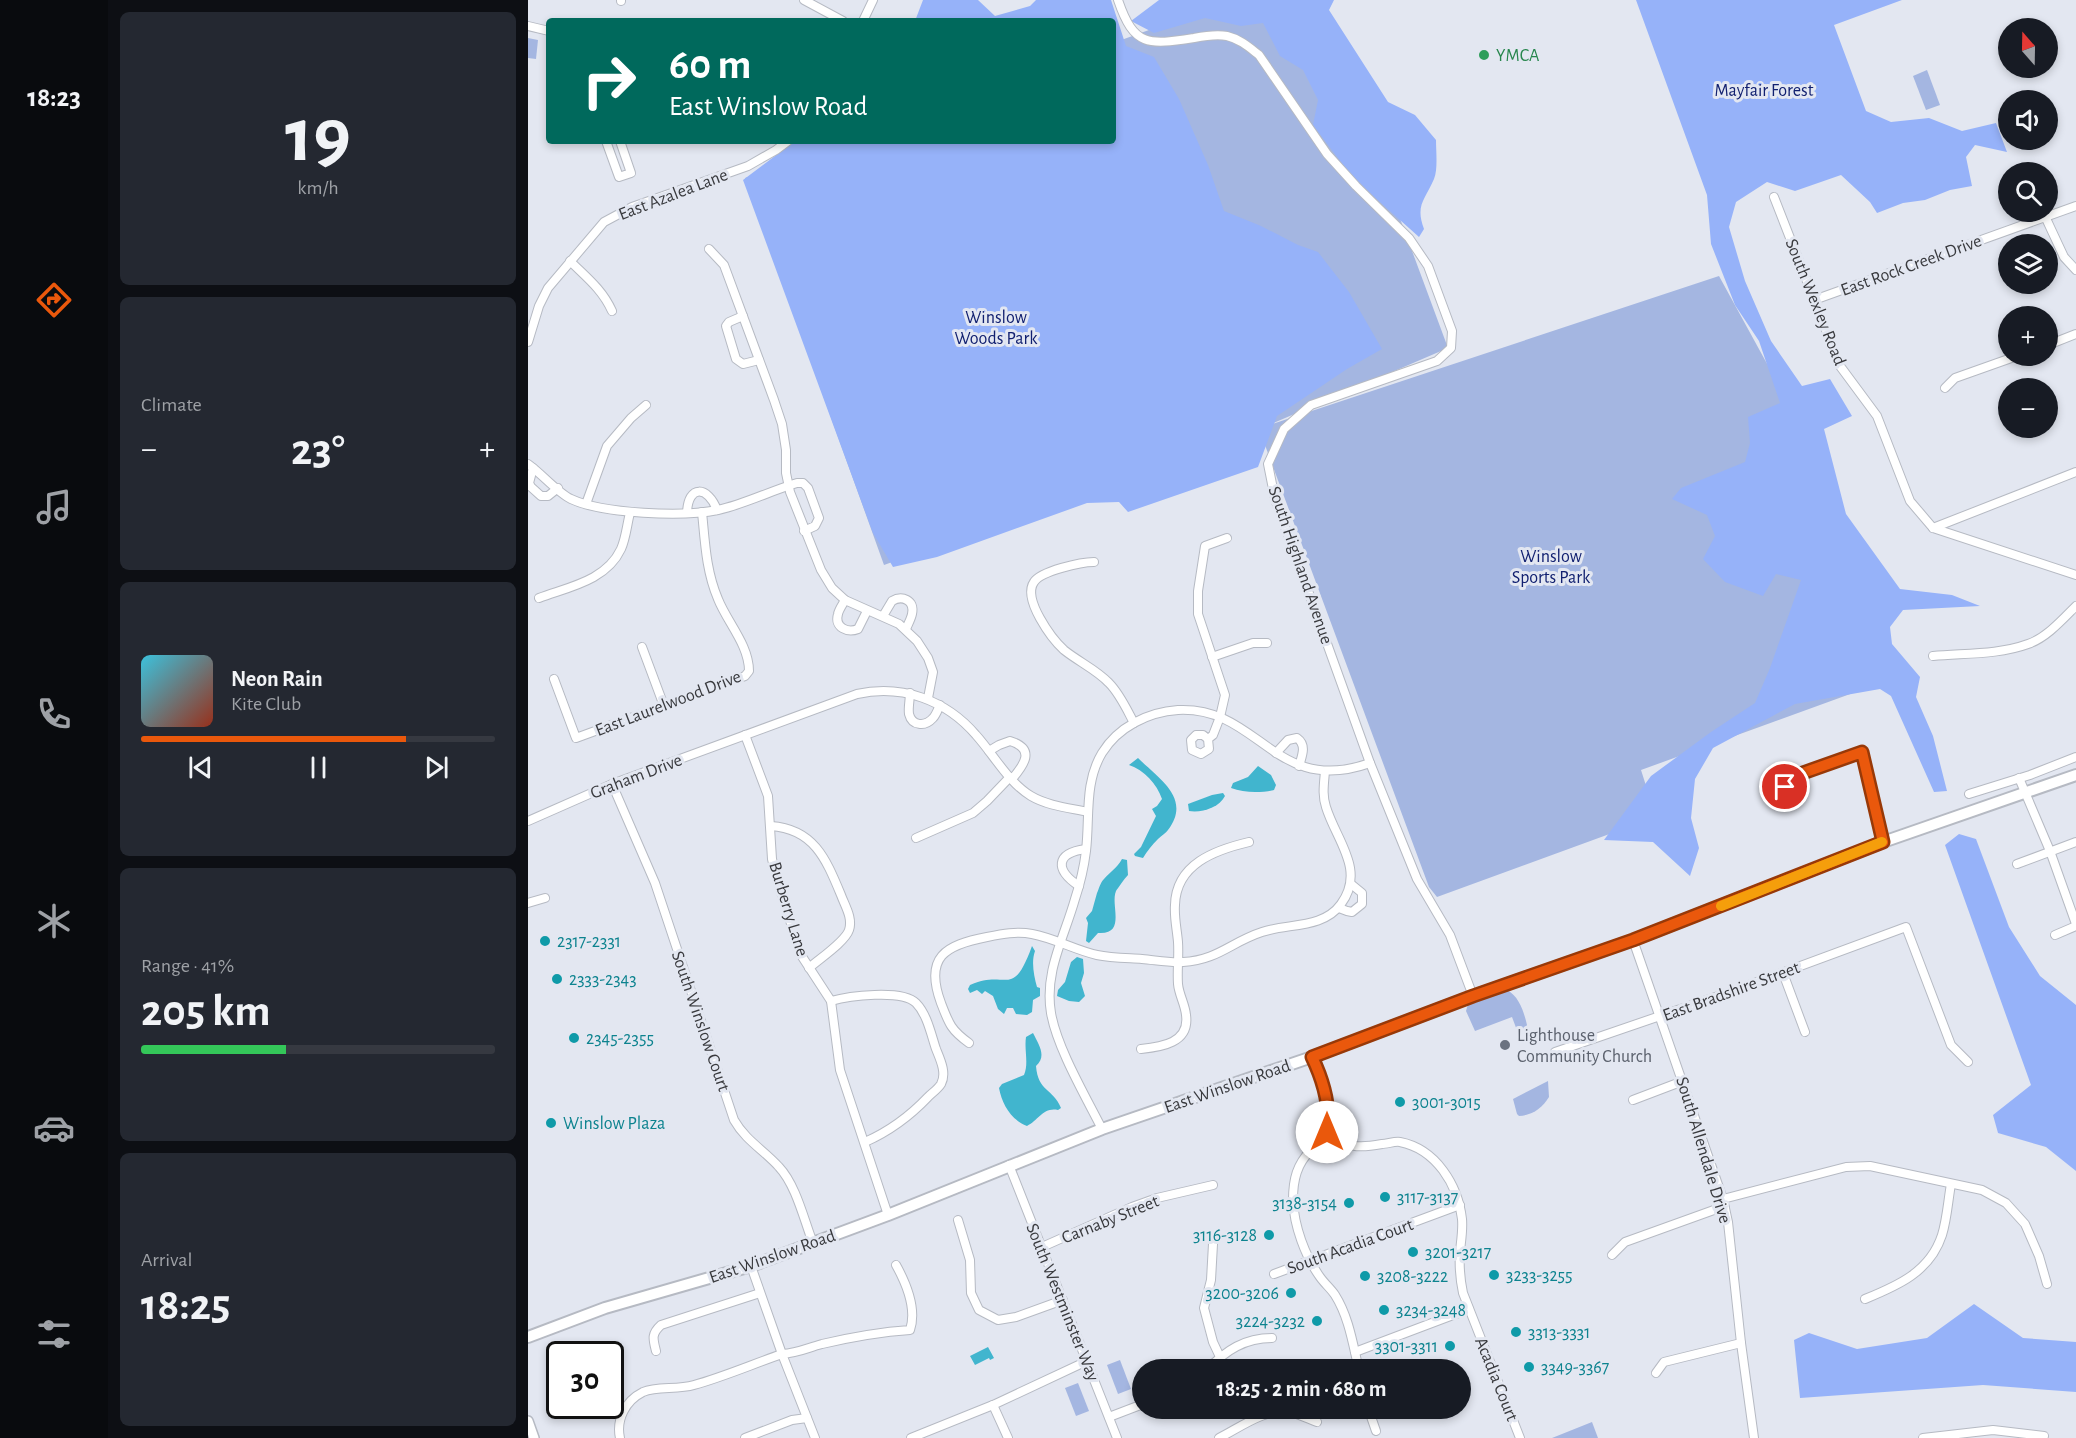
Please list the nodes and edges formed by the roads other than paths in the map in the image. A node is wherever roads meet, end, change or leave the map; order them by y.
1 (804, 0) edge
2 (873, 0) edge
3 (1118, 0) edge
4 (837, 18) edge
5 (864, 18) edge
6 (528, 26) edge
7 (546, 30) edge
8 (607, 144) edge
9 (621, 144) edge
10 (784, 144) edge
11 (1774, 197) dead end
12 (2076, 206) edge
13 (2058, 210) edge
14 (2023, 222) edge
15 (2048, 222) edge
16 (709, 249) dead end
17 (570, 261) junction
18 (2076, 270) edge
19 (1814, 300) junction
20 (612, 311) dead end
21 (742, 316) junction
22 (2076, 334) edge
23 (2058, 341) edge
24 (528, 342) edge
25 (759, 360) junction
26 (1998, 363) edge
27 (1945, 388) dead end
28 (646, 405) dead end
29 (531, 466) edge
30 (2076, 472) edge
31 (788, 486) junction
32 (558, 488) junction
33 (586, 504) junction
34 (717, 510) junction
35 (702, 512) junction
36 (630, 513) junction
37 (687, 513) junction
38 (1933, 528) junction
39 (804, 531) junction
40 (1227, 538) dead end
41 (1094, 562) dead end
42 (2076, 574) edge
43 (539, 598) dead end
44 (845, 600) junction
45 (2076, 606) edge
46 (867, 611) junction
47 (883, 616) junction
48 (906, 629) junction
49 (1267, 643) dead end
50 (642, 647) dead end
51 (1933, 656) dead end
52 (1212, 657) junction
53 (554, 680) dead end
54 (910, 693) junction
55 (928, 698) junction
56 (940, 705) junction
57 (664, 706) junction
58 (1220, 717) junction
59 (1134, 723) junction
60 (746, 735) junction
61 (1208, 739) dead end
62 (988, 751) junction
63 (1276, 753) junction
64 (2076, 758) edge
65 (1370, 763) junction
66 (1299, 766) junction
67 (1325, 771) junction
68 (2076, 775) edge
69 (1011, 778) junction
70 (2019, 778) junction
71 (612, 784) junction
72 (1785, 787) dead end
73 (2026, 793) junction
74 (1969, 794) dead end
75 (1088, 812) junction
76 (528, 821) edge
77 (771, 826) junction
78 (916, 838) dead end
79 (1250, 842) dead end
80 (1883, 842) junction
81 (2076, 842) edge
82 (1086, 849) junction
83 (2050, 851) junction
84 (2017, 864) dead end
85 (1351, 884) junction
86 (1079, 886) junction
87 (545, 898) dead end
88 (528, 903) edge
89 (1339, 908) junction
90 (2076, 925) edge
91 (2055, 935) dead end
92 (1633, 940) junction
93 (1060, 942) junction
94 (1179, 963) junction
95 (809, 968) junction
96 (1783, 973) junction
97 (1473, 996) junction
98 (831, 1001) junction
99 (1660, 1016) junction
100 (1805, 1032) dead end
101 (969, 1043) dead end
102 (1141, 1049) dead end
103 (1555, 1052) dead end
104 (1312, 1057) junction
105 (1968, 1062) dead end
106 (1683, 1081) junction
107 (1634, 1100) dead end
108 (1102, 1129) junction
109 (1327, 1132) junction
110 (865, 1142) junction
111 (1009, 1166) junction
112 (1951, 1184) junction
113 (1213, 1185) dead end
114 (1724, 1202) junction
115 (1460, 1205) junction
116 (888, 1215) junction
117 (958, 1220) dead end
118 (813, 1243) junction
119 (1213, 1244) dead end
120 (1042, 1247) junction
121 (1612, 1255) dead end
122 (1310, 1261) junction
123 (896, 1265) dead end
124 (751, 1266) junction
125 (1274, 1274) dead end
126 (2047, 1284) dead end
127 (760, 1293) junction
128 (1864, 1299) dead end
129 (1063, 1300) junction
130 (1469, 1309) junction
131 (528, 1336) edge
132 (1272, 1338) dead end
133 (1741, 1343) junction
134 (656, 1351) dead end
135 (1355, 1352) junction
136 (782, 1354) junction
137 (1220, 1357) joint
138 (1357, 1359) edge
139 (1087, 1361) junction
140 (1656, 1373) dead end
141 (993, 1405) junction
142 (1132, 1408) edge
143 (1109, 1417) junction
144 (807, 1418) junction
145 (1372, 1419) edge
146 (528, 1421) edge
147 (1317, 1422) dead end
148 (1376, 1431) dead end
149 (2044, 1436) dead end
150 (534, 1438) edge
151 (620, 1438) edge
152 (745, 1438) edge
153 (815, 1438) edge
154 (911, 1438) edge
155 (1008, 1438) edge
156 (1117, 1438) edge
157 (1219, 1438) edge
158 (1520, 1438) edge
159 (1754, 1438) edge
160 (1923, 1438) edge

1 - 4 street
2 - 5 street
3 - 65 street, South Highland Avenue
6 - 7 street
8 - 9 street
10 - 17 street, East Azalea Lane
11 - 19 street, South Wexley Road
12 - 13 street, East Rock Creek Drive
14 - 19 street, East Rock Creek Drive
15 - 18 street
16 - 21 street
17 - 20 street
17 - 24 street, East Azalea Lane
19 - 38 street, South Wexley Road
21 - 25 street
21 - 25 street
22 - 23 street
25 - 31 street
26 - 27 street
28 - 33 street
29 - 32 street
29 - 32 street
30 - 38 street
31 - 34 street
31 - 39 street
31 - 39 street
32 - 33 street
33 - 36 street
34 - 35 street
34 - 37 street
35 - 37 street
35 - 57 street, East Laurelwood Drive
36 - 37 street
36 - 43 street
38 - 42 street
39 - 44 street
40 - 52 street
41 - 59 street
44 - 46 street
44 - 46 street
45 - 51 street
46 - 47 street
47 - 48 street
47 - 48 street
48 - 55 street
49 - 52 street
50 - 57 street
52 - 58 street
53 - 57 street, East Laurelwood Drive
54 - 55 street, Graham Drive
54 - 56 street
54 - 60 street, Graham Drive
55 - 56 street, Graham Drive
56 - 62 street, Graham Drive
58 - 59 street
58 - 61 street
58 - 63 street
59 - 75 street
60 - 71 street, Graham Drive
60 - 77 street, Burberry Lane
62 - 69 street, Graham Drive
62 - 69 street
63 - 66 street
63 - 66 street
64 - 70 street
65 - 67 street
65 - 97 street, South Highland Avenue
66 - 67 street
67 - 85 street
68 - 73 main road, East Winslow Road
69 - 75 street, Graham Drive
69 - 78 street
70 - 73 street
70 - 74 street
71 - 76 street, Graham Drive
71 - 118 street, South Winslow Court
72 - 80 street
73 - 80 main road, East Winslow Road
73 - 83 street
75 - 82 street
77 - 95 street, Burberry Lane
77 - 95 street
79 - 94 street
80 - 92 main road, East Winslow Road
81 - 83 street
82 - 86 street
82 - 86 street
83 - 84 street
83 - 90 street
85 - 89 street
85 - 89 street
86 - 93 street
87 - 88 street
89 - 94 street
90 - 91 street
92 - 97 main road, East Winslow Road
92 - 99 street, South Allendale Drive
93 - 94 street
93 - 101 street
93 - 108 street
94 - 102 street
95 - 98 street, Burberry Lane
96 - 99 street, East Bradshire Street
96 - 100 street
96 - 105 street, East Bradshire Street
97 - 104 main road, East Winslow Road
98 - 110 street, Burberry Lane
98 - 110 street
99 - 103 street, East Bradshire Street
99 - 106 street, South Allendale Drive
104 - 108 main road, East Winslow Road
104 - 109 street
106 - 107 street
106 - 114 street, South Allendale Drive
108 - 111 main road, East Winslow Road
109 - 115 street, Acadia Court
109 - 122 street
110 - 116 street, Burberry Lane
111 - 116 main road, East Winslow Road
111 - 120 street, South Westminster Way
112 - 114 street
112 - 126 street
112 - 128 street
113 - 120 street, Carnaby Street
114 - 121 street
114 - 133 street, South Allendale Drive
115 - 122 street, South Acadia Court
115 - 130 street, Acadia Court
116 - 118 main road, East Winslow Road
117 - 129 street
118 - 124 main road, East Winslow Road
119 - 137 street
120 - 129 street, South Westminster Way
122 - 125 street, South Acadia Court
122 - 135 street
123 - 136 street
124 - 127 street
124 - 131 main road, East Winslow Road
127 - 134 street
127 - 136 street
129 - 139 street, South Westminster Way
130 - 135 street
130 - 158 street, Acadia Court
132 - 137 street
133 - 140 street
133 - 159 street, South Allendale Drive
135 - 138 street
136 - 144 street
136 - 151 street
139 - 141 street
139 - 143 street, South Westminster Way
141 - 154 street
141 - 155 street
142 - 143 street
143 - 156 street, South Westminster Way
144 - 152 street
144 - 153 street
145 - 148 street
146 - 150 street
147 - 157 street
149 - 160 street

